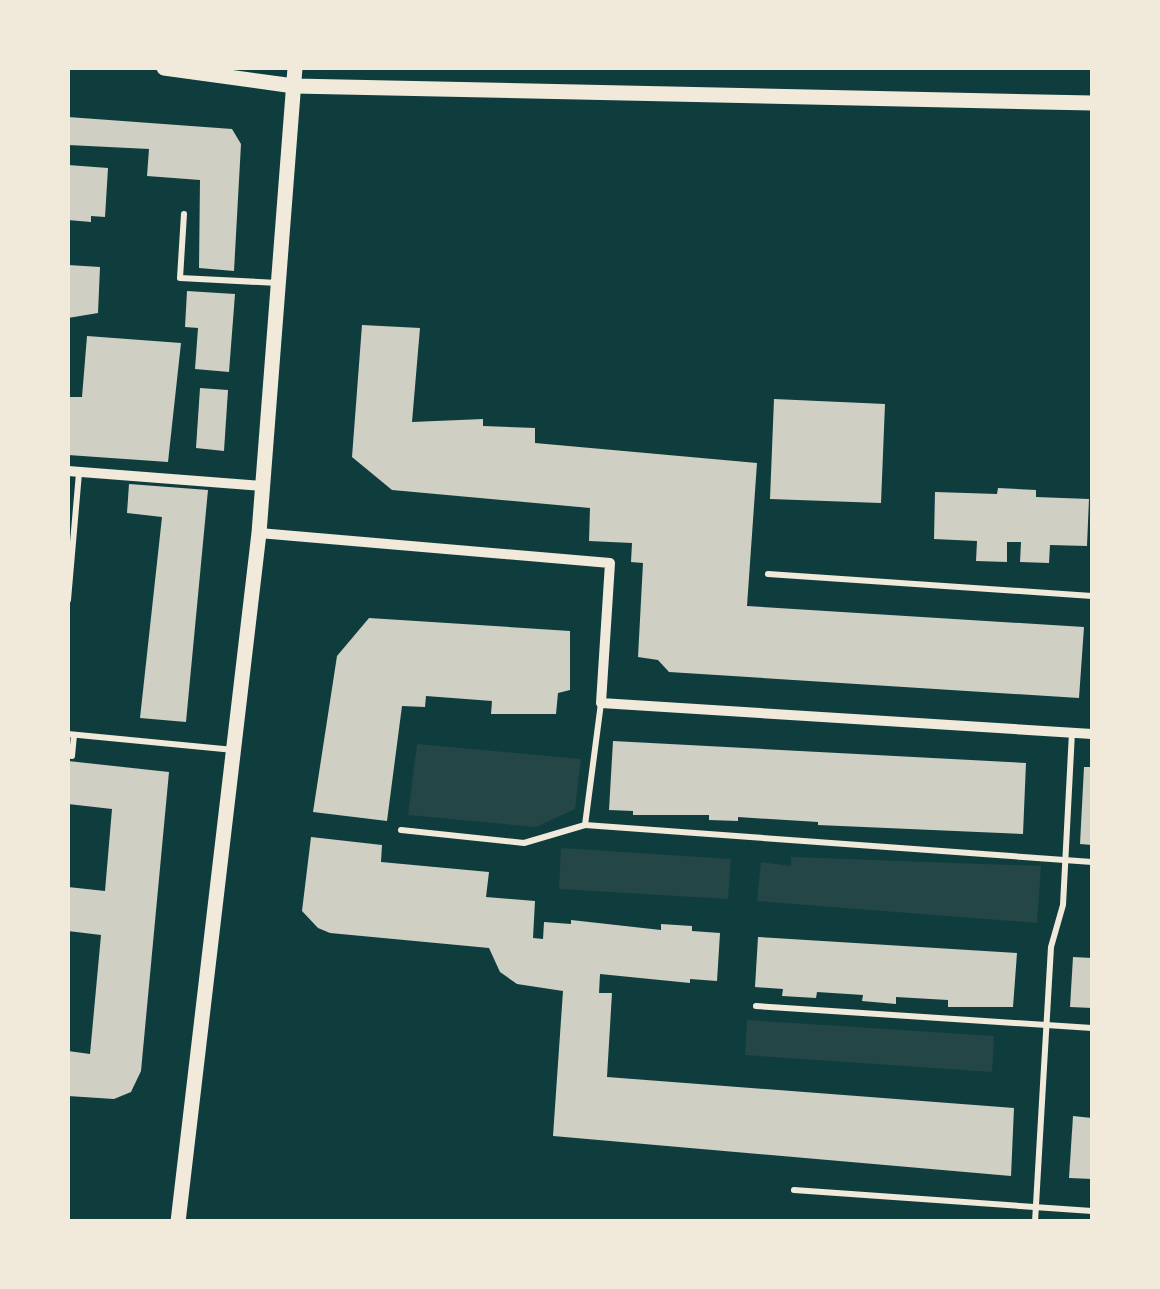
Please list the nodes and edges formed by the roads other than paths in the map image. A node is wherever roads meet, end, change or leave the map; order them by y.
1 (164, 68) edge
2 (296, 68) edge
3 (294, 86) junction
4 (1092, 103) edge
5 (184, 214) dead end
6 (279, 284) junction
7 (73, 471) edge
8 (263, 486) junction
9 (259, 533) junction
10 (768, 574) dead end
11 (68, 583) edge
12 (1092, 596) edge
13 (68, 600) edge
14 (601, 703) junction
15 (1072, 732) junction
16 (1092, 732) edge
17 (71, 734) edge
18 (235, 750) junction
19 (72, 756) dead end
20 (584, 825) junction
21 (401, 830) dead end
22 (1065, 860) junction
23 (1092, 862) edge
24 (756, 1006) dead end
25 (1046, 1024) junction
26 (1092, 1028) edge
27 (794, 1190) dead end
28 (1036, 1207) junction
29 (1092, 1211) edge
30 (178, 1222) edge
31 (1035, 1222) edge

1 - 3 street
2 - 3 street
3 - 4 street
3 - 6 street
5 - 6 lane
6 - 8 street
7 - 8 street
7 - 11 lane
8 - 9 street
9 - 14 street
9 - 18 street
10 - 12 lane
11 - 13 lane
14 - 15 street
14 - 20 lane
15 - 16 street
15 - 22 lane
17 - 18 lane
17 - 19 lane
18 - 30 street
20 - 21 lane
20 - 22 lane
22 - 23 lane
22 - 25 lane
24 - 25 lane
25 - 26 lane
25 - 28 lane
27 - 28 lane
28 - 29 lane
28 - 31 lane

